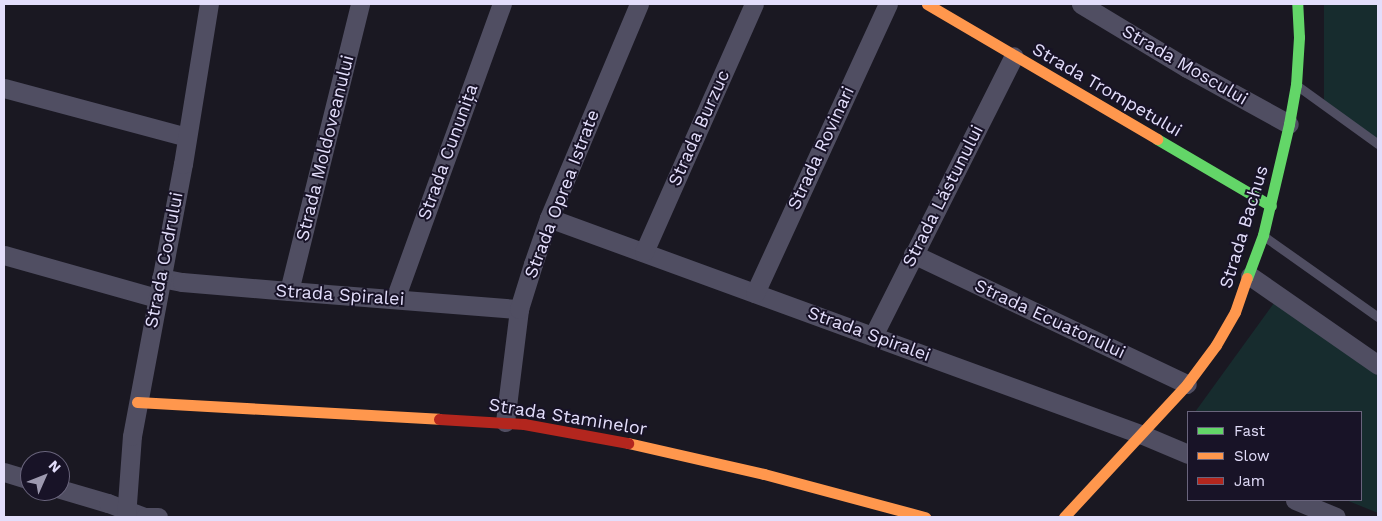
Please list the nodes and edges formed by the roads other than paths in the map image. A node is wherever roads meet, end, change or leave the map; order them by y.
1 (210, 4) edge
2 (360, 4) edge
3 (502, 4) edge
4 (639, 4) edge
5 (754, 4) edge
6 (888, 4) edge
7 (926, 4) edge
8 (1081, 4) edge
9 (1297, 4) edge
10 (1014, 56) junction
11 (1296, 85) junction
12 (4, 88) edge
13 (1289, 124) junction
14 (188, 137) junction
15 (1378, 144) edge
16 (1271, 206) junction
17 (549, 218) junction
18 (1263, 235) junction
19 (644, 252) junction
20 (913, 254) junction
21 (4, 255) edge
22 (1250, 276) junction
23 (161, 278) junction
24 (289, 292) junction
25 (755, 293) junction
26 (157, 298) junction
27 (395, 299) junction
28 (519, 309) junction
29 (1378, 317) edge
30 (873, 336) junction
31 (1378, 365) edge
32 (1187, 384) junction
33 (137, 402) junction
34 (505, 422) junction
35 (1143, 434) junction
36 (1187, 454) edge
37 (4, 472) edge
38 (20, 477) edge
39 (70, 492) edge
40 (1297, 501) edge
41 (126, 514) edge
42 (158, 517) edge
43 (926, 517) edge
44 (1064, 517) edge
45 (1336, 517) edge

1 - 14 street, Strada Codrului
2 - 24 street, Strada Moldoveanului
3 - 27 street, Strada Cununița
4 - 17 street, Strada Oprea Istrate
5 - 19 street, Strada Burzuc
6 - 25 street, Strada Rovinari
7 - 10 street, Strada Trompetului
8 - 13 street, Strada Moscului
9 - 11 street, Strada Bachus
10 - 16 street, Strada Trompetului
10 - 20 street, Strada Lăstunului
11 - 13 street, Strada Bachus
11 - 15 lane
12 - 14 street
13 - 16 street, Strada Bachus
14 - 23 street, Strada Codrului
16 - 18 street, Strada Bachus
17 - 19 street, Strada Spiralei
17 - 28 street, Strada Oprea Istrate
18 - 22 street, Strada Bachus
18 - 29 lane
19 - 25 street, Strada Spiralei
20 - 30 street, Strada Lăstunului
20 - 32 street, Strada Ecuatorului
21 - 26 street
22 - 31 street
22 - 32 street, Strada Bachus
23 - 24 street, Strada Spiralei
23 - 26 street, Strada Codrului
24 - 27 street, Strada Spiralei
25 - 30 street, Strada Spiralei
26 - 33 street, Strada Codrului
27 - 28 street, Strada Spiralei
28 - 34 street, Strada Oprea Istrate
30 - 35 street, Strada Spiralei
32 - 35 street, Strada Bachus
33 - 34 street, Strada Staminelor
33 - 41 street, Strada Codrului
34 - 43 street, Strada Staminelor
35 - 36 street, Strada Spiralei
35 - 44 street, Strada Bachus
37 - 38 street
39 - 41 street
40 - 45 street
41 - 42 street

